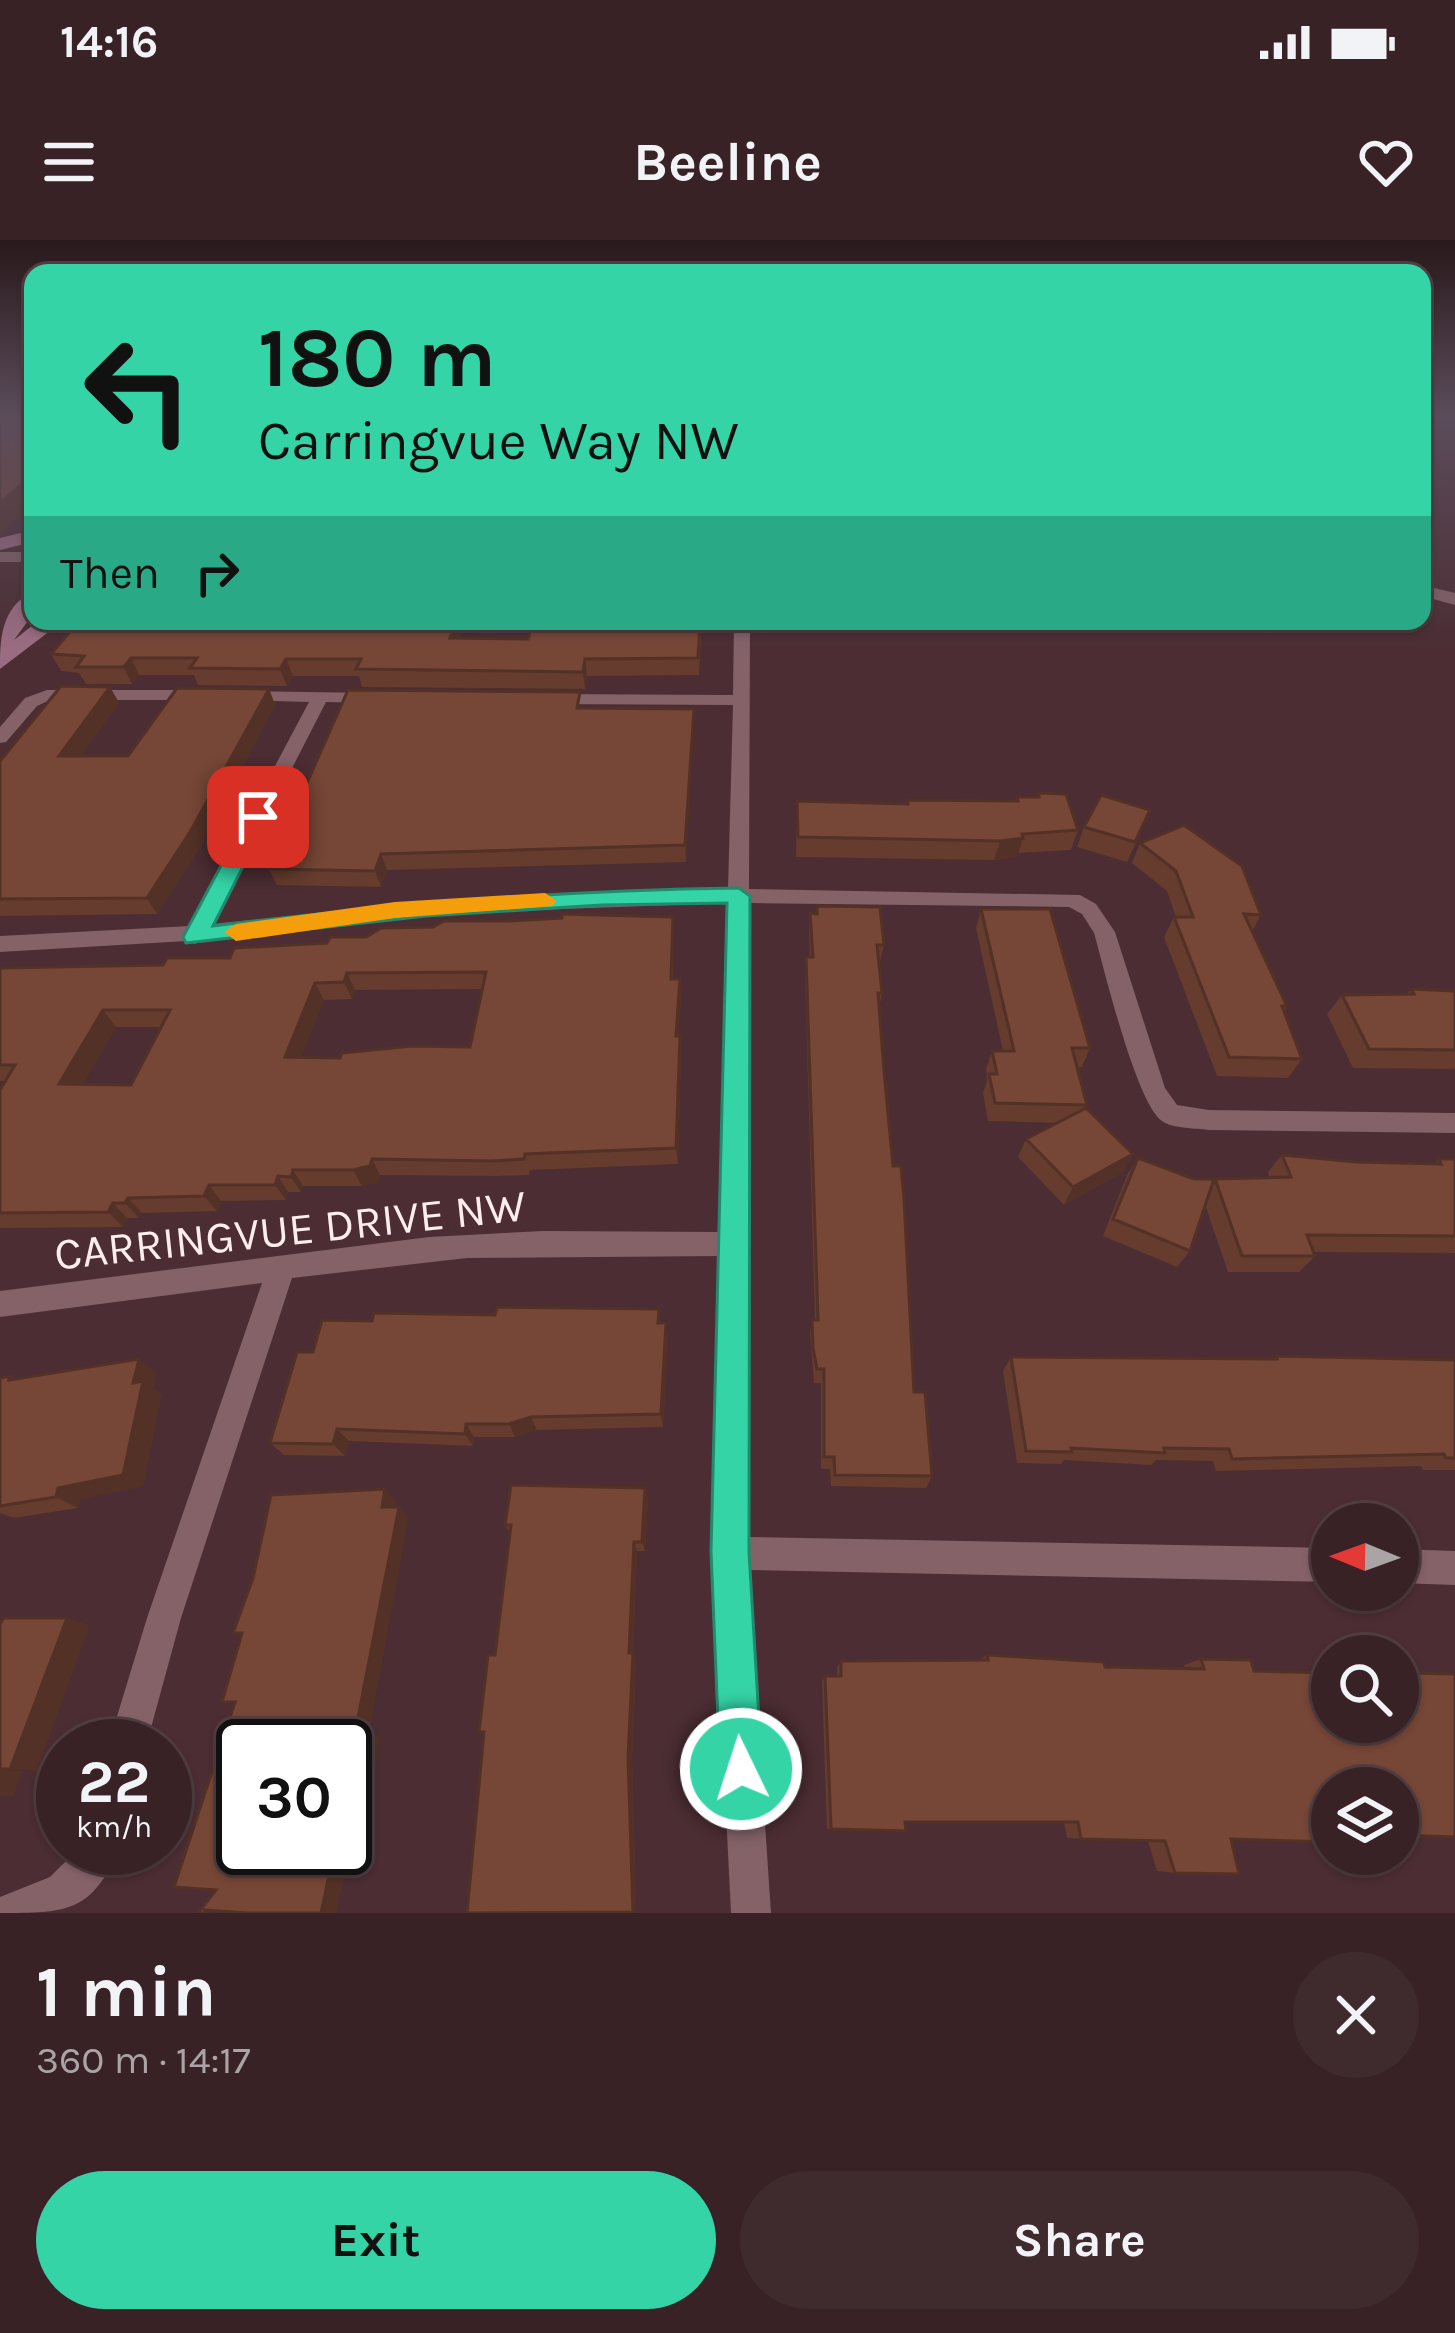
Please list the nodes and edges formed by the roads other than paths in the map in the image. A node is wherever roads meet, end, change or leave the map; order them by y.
1 (24, 580) edge
2 (0, 605) edge
3 (24, 611) edge
4 (27, 630) edge
5 (40, 630) edge
6 (742, 630) edge
7 (0, 642) edge
8 (0, 660) edge
9 (320, 698) junction
10 (384, 698) edge
11 (538, 699) edge
12 (741, 700) junction
13 (0, 738) edge
14 (739, 896) junction
15 (195, 937) junction
16 (0, 944) edge
17 (1455, 1123) edge
18 (733, 1244) junction
19 (280, 1271) junction
20 (0, 1304) edge
21 (730, 1552) junction
22 (1311, 1565) edge
23 (1419, 1567) edge
24 (1455, 1568) edge
25 (135, 1719) edge
26 (83, 1875) edge
27 (10, 1913) edge
28 (751, 1913) edge

1 - 2 main road
3 - 7 main road
4 - 8 main road
5 - 8 main road
6 - 12 street
9 - 10 street
9 - 13 street
9 - 15 street
11 - 12 street
12 - 14 street
14 - 15 street
14 - 17 street
14 - 18 street
15 - 16 street
18 - 19 street, CARRINGVUE DRIVE NW
18 - 21 street
19 - 20 street, CARRINGVUE DRIVE NW
19 - 25 street
21 - 22 street
21 - 28 street
23 - 24 street
26 - 27 street

